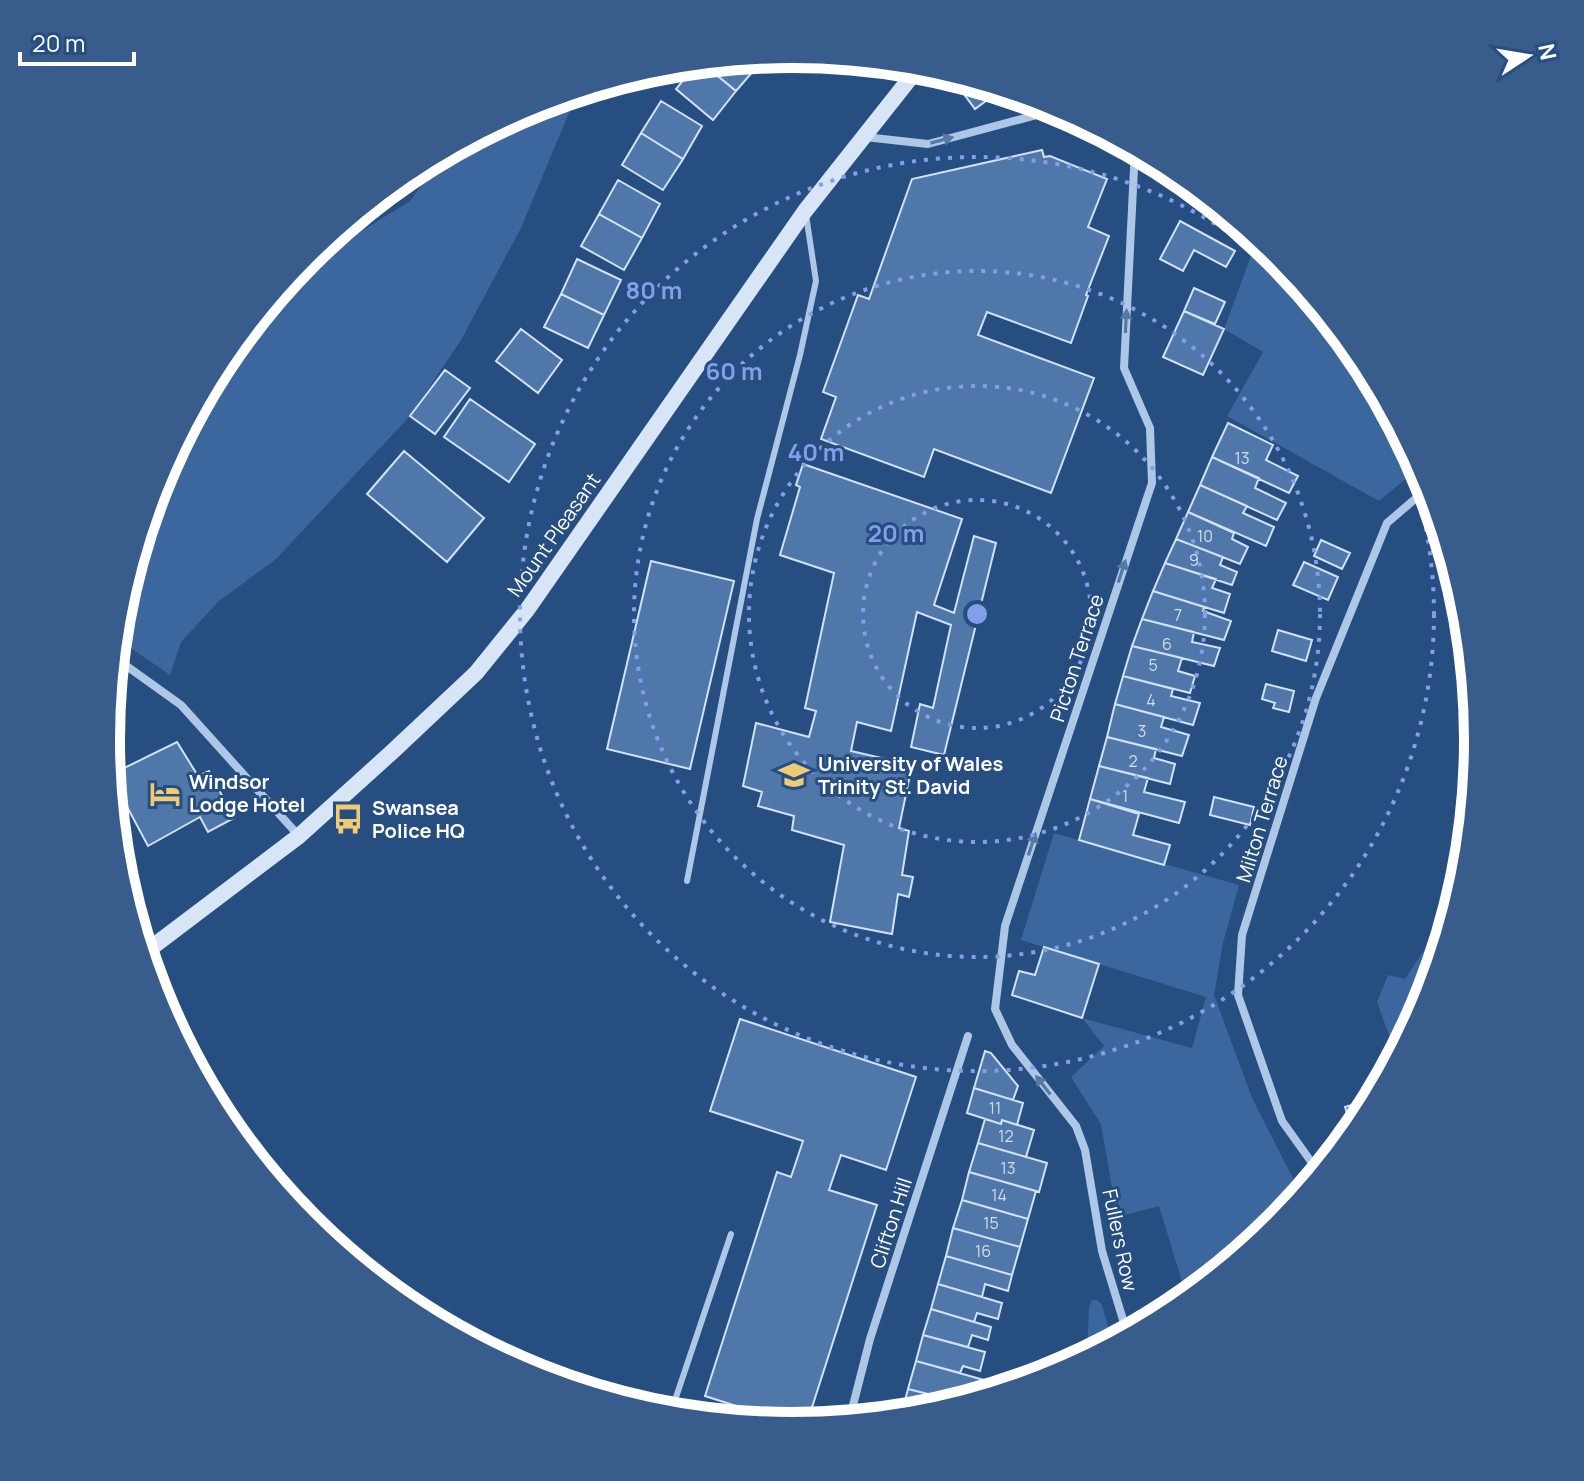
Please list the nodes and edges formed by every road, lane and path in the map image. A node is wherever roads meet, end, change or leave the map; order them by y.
1 (910, 79) edge
2 (1037, 115) edge
3 (865, 137) junction
4 (1134, 162) edge
5 (805, 211) junction
6 (1418, 496) edge
7 (124, 664) edge
8 (299, 836) junction
9 (687, 881) dead end
10 (152, 947) edge
11 (968, 1036) dead end
12 (1085, 1150) joint
13 (1314, 1165) edge
14 (731, 1234) dead end
15 (1125, 1325) edge
16 (674, 1402) edge
17 (852, 1410) edge

1 - 3 street, Mount Pleasant
3 -> 2 street
3 - 5 street, Mount Pleasant
12 -> 4 street, Picton Terrace
5 - 8 street, Mount Pleasant
5 - 9 lane
6 - 13 street, Milton Terrace
7 - 8 street
8 - 10 street, Mount Pleasant
11 - 17 street, Clifton Hill
12 - 15 street, Fullers Row
14 - 16 lane

